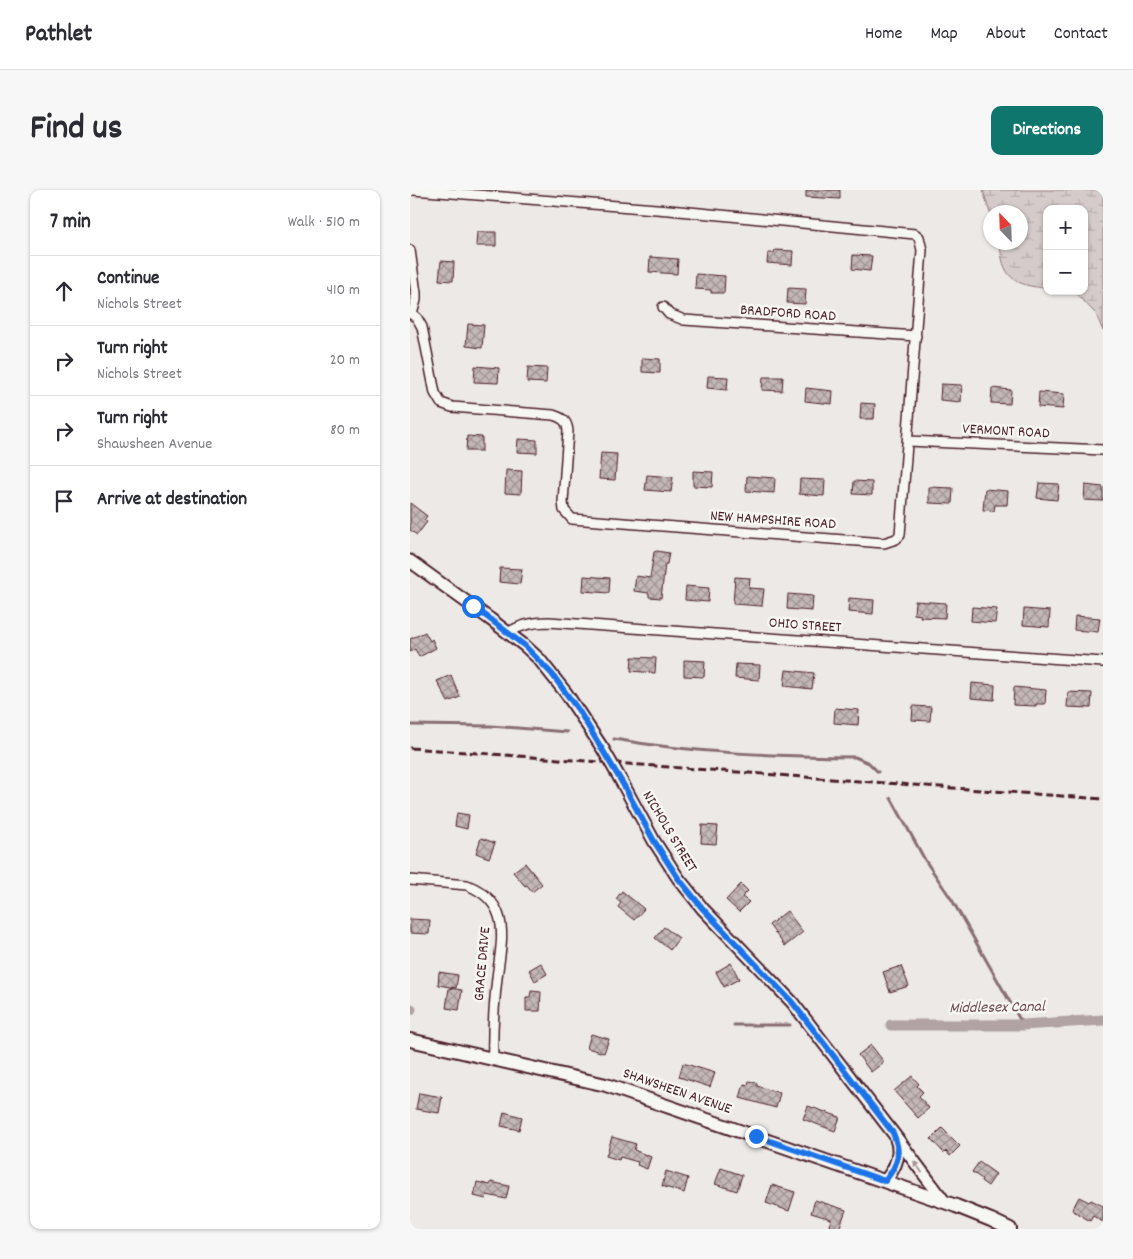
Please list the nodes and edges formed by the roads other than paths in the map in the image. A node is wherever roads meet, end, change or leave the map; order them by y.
1 (413, 190) edge
2 (410, 250) edge
3 (663, 307) dead end
4 (411, 313) edge
5 (916, 336) junction
6 (908, 441) junction
7 (1103, 450) edge
8 (410, 561) edge
9 (508, 633) junction
10 (1103, 662) edge
11 (410, 880) edge
12 (410, 1040) edge
13 (493, 1059) junction
14 (893, 1133) junction
15 (885, 1181) junction
16 (944, 1202) junction
17 (1010, 1229) edge

1 - 5 street, NEW HAMPSHIRE ROAD
2 - 4 street
3 - 5 street, BRADFORD ROAD
4 - 6 street, NEW HAMPSHIRE ROAD
5 - 6 street, NEW HAMPSHIRE ROAD
6 - 7 street, VERMONT ROAD
8 - 9 street, NICHOLS STREET
9 - 10 street, OHIO STREET
9 - 14 street, NICHOLS STREET, bridge
11 - 13 street, GRACE DRIVE
12 - 13 main road, SHAWSHEEN AVENUE
13 - 15 main road, SHAWSHEEN AVENUE
14 - 15 street, NICHOLS STREET
16 -> 14 street, NICHOLS STREET
15 - 16 main road, SHAWSHEEN AVENUE
16 - 17 main road, SHAWSHEEN AVENUE

